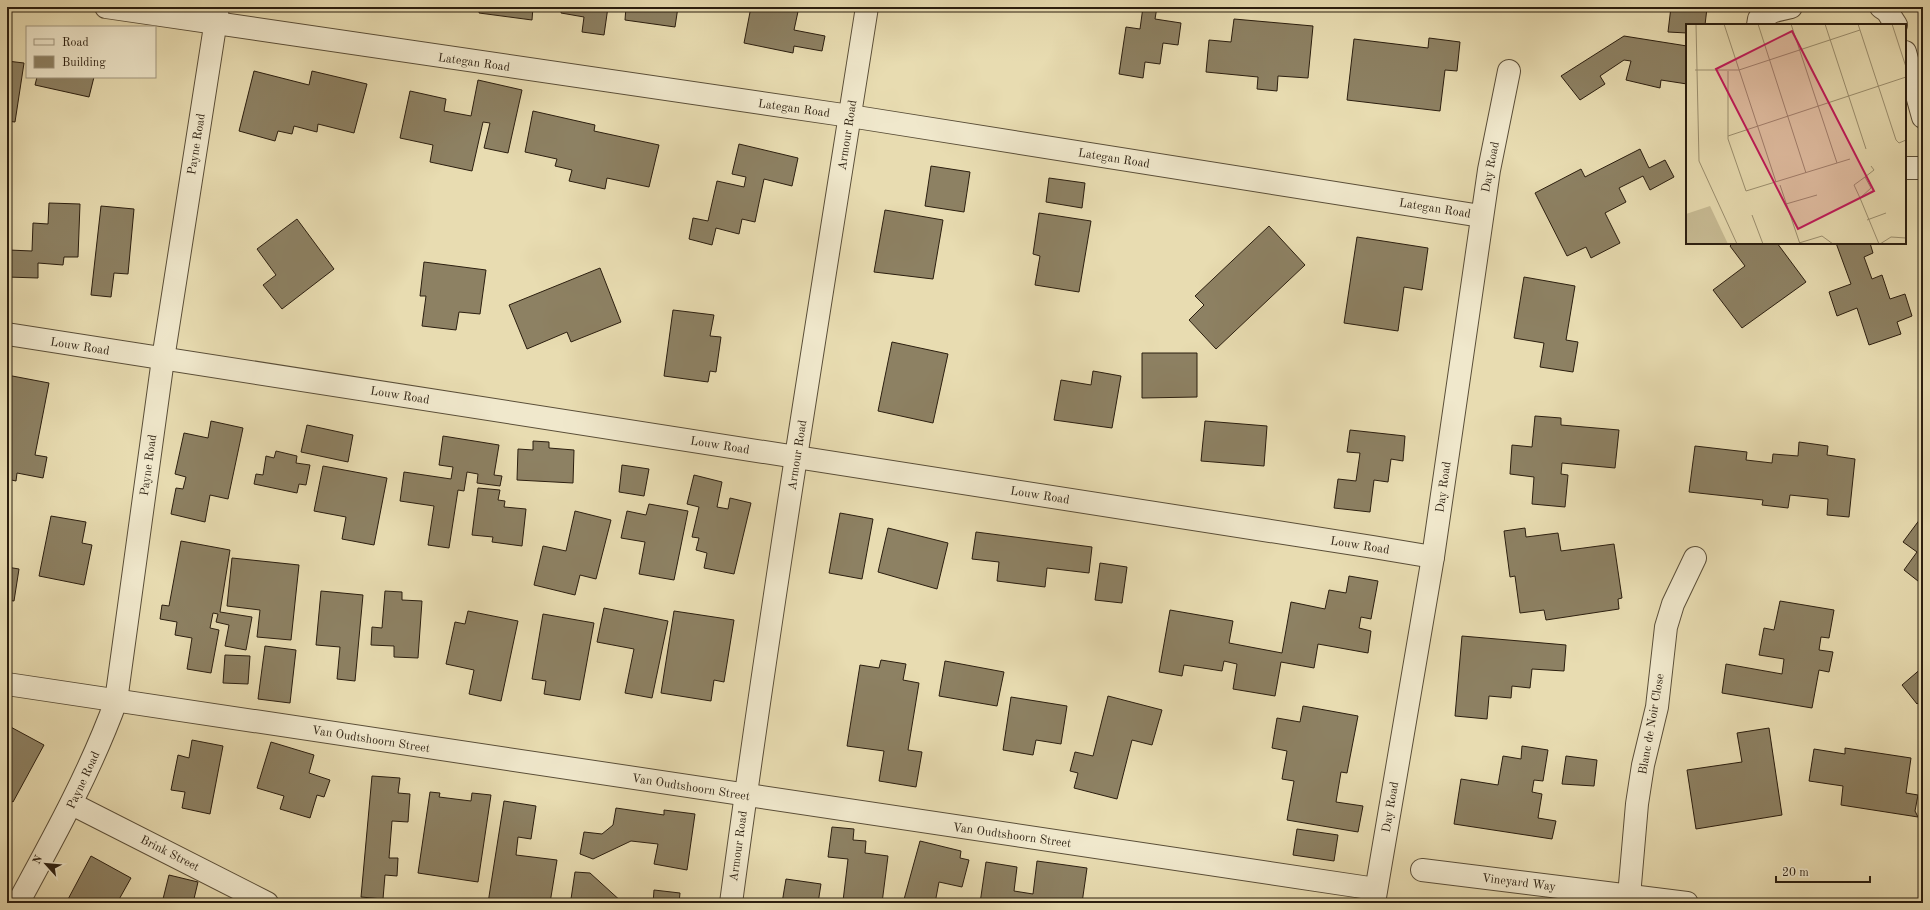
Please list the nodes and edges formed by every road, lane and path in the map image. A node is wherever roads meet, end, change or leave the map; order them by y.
1 (106, 7) edge
2 (867, 7) edge
3 (1791, 7) edge
4 (1881, 7) edge
5 (216, 16) edge
6 (1758, 17) edge
7 (1895, 24) edge
8 (1906, 56) edge
9 (1509, 71) dead end
10 (850, 116) junction
11 (1923, 117) edge
12 (1906, 168) edge
13 (1923, 168) edge
14 (1481, 216) junction
15 (7, 334) edge
16 (163, 358) junction
17 (797, 457) junction
18 (1433, 557) junction
19 (1694, 558) dead end
20 (7, 684) edge
21 (116, 701) junction
22 (745, 795) junction
23 (72, 804) junction
24 (1422, 870) dead end
25 (1375, 896) edge
26 (1629, 896) junction
27 (18, 903) edge
28 (267, 903) edge
29 (731, 903) edge
30 (1687, 903) edge

1 - 5 street, Lategan Road
2 - 10 street, Armour Road
3 - 6 street
4 - 7 street
5 - 10 street, Lategan Road
5 - 16 street, Payne Road
8 - 11 street
9 - 14 street, Day Road
10 - 14 street, Lategan Road
10 - 17 street, Armour Road
12 - 13 street
14 - 18 street, Day Road
15 - 16 street, Louw Road
16 - 17 street, Louw Road
16 - 21 street, Payne Road
17 - 18 street, Louw Road
17 - 22 street, Armour Road
18 - 25 street, Day Road
19 - 26 street, Blanc de Noir Close
20 - 21 street, Van Oudtshoorn Street
21 - 22 street, Van Oudtshoorn Street
21 - 23 street, Payne Road
22 - 25 street, Van Oudtshoorn Street
22 - 29 street, Armour Road
23 - 27 street, Payne Road
23 - 28 street, Brink Street
24 - 26 street, Vineyard Way
26 - 30 street, Vineyard Way

